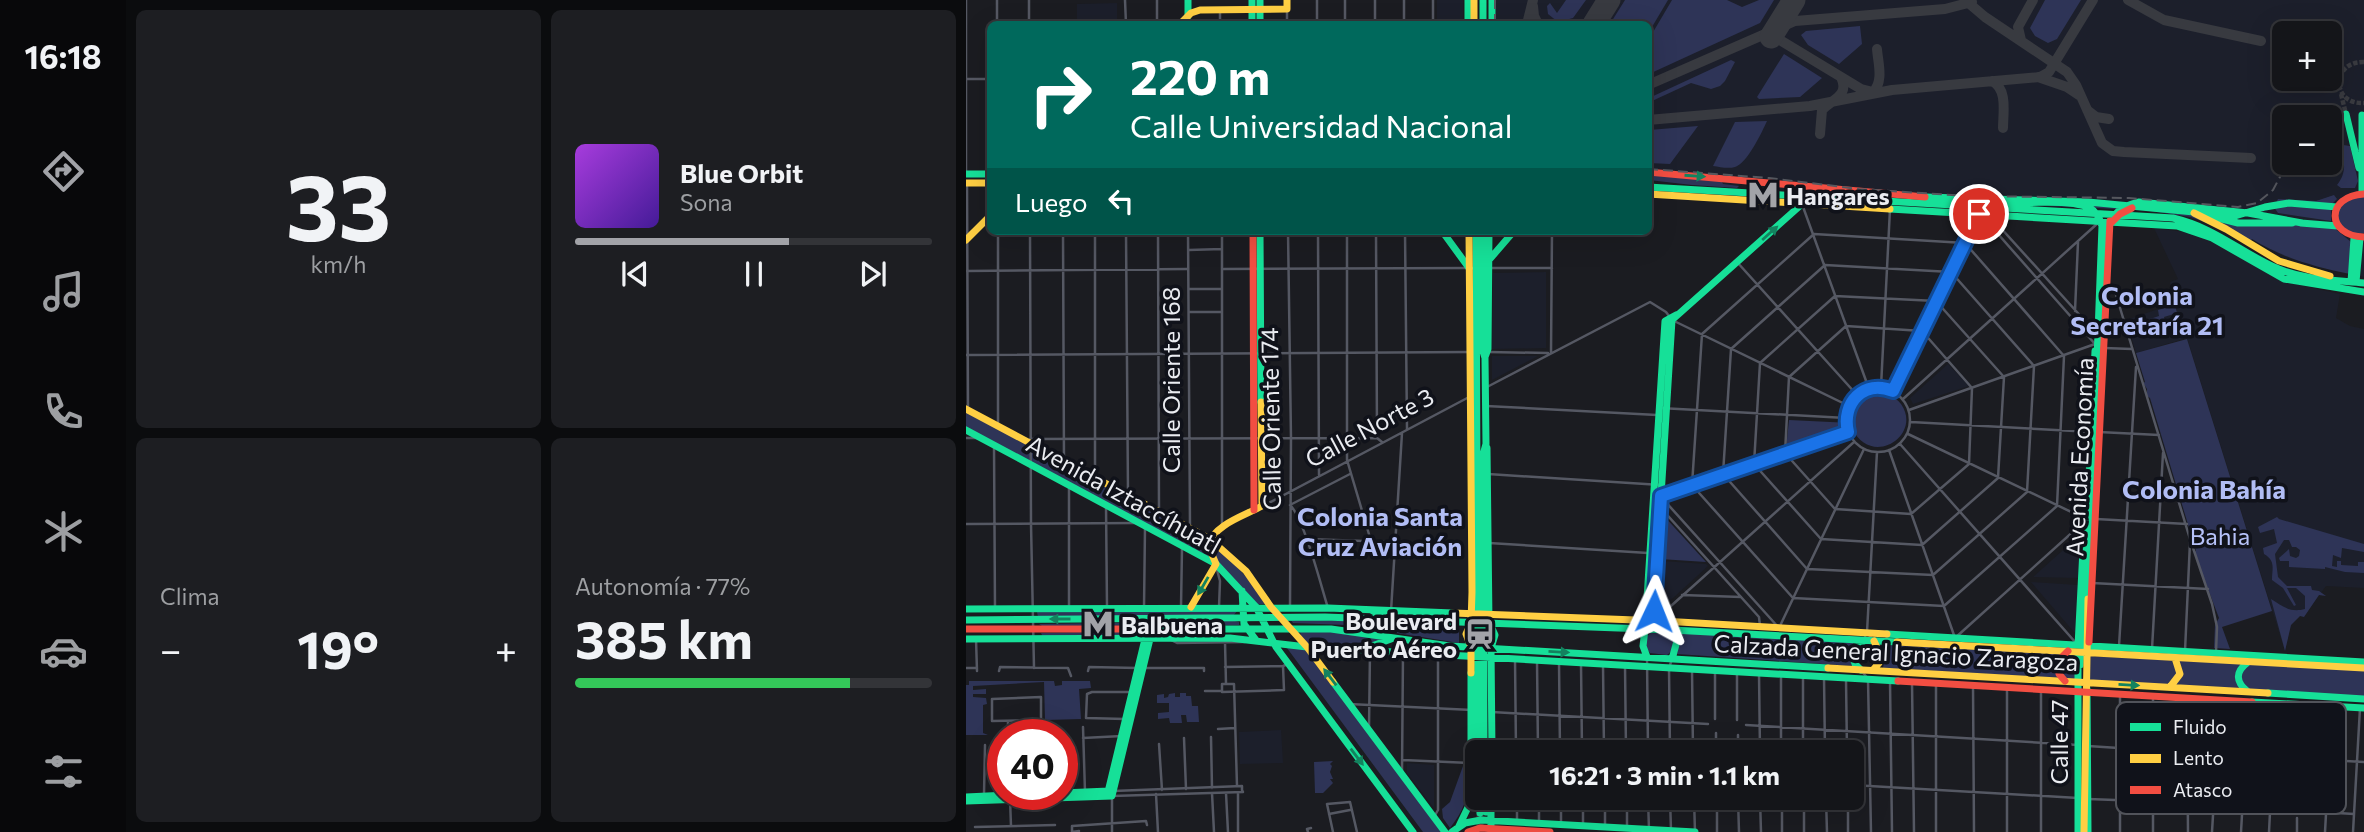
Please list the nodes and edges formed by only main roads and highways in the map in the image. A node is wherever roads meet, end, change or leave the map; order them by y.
1 (1188, 0) edge
2 (1252, 0) edge
3 (1259, 0) edge
4 (1287, 0) edge
5 (1468, 0) edge
6 (1474, 0) edge
7 (1483, 0) edge
8 (1492, 0) edge
9 (1256, 10) junction
10 (1188, 20) edge
11 (1253, 21) edge
12 (1258, 21) edge
13 (1468, 21) edge
14 (1474, 21) edge
15 (1483, 21) edge
16 (1492, 21) edge
17 (2346, 114) tunnel mouth
18 (2362, 116) edge
19 (1652, 173) edge
20 (987, 174) edge
21 (2361, 175) junction
22 (966, 178) edge
23 (987, 182) edge
24 (1652, 187) edge
25 (1652, 194) edge
26 (2363, 194) edge
27 (1802, 204) junction
28 (2333, 206) junction
29 (1983, 212) junction
30 (2194, 213) junction
31 (987, 219) edge
32 (2100, 221) junction
33 (2110, 221) junction
34 (2302, 223) junction
35 (2338, 226) junction
36 (1253, 235) edge
37 (1260, 235) edge
38 (1445, 235) edge
39 (1469, 235) edge
40 (1476, 235) edge
41 (1482, 235) edge
42 (1489, 235) edge
43 (1511, 235) edge
44 (2103, 237) junction
45 (2359, 237) edge
46 (967, 240) edge
47 (1488, 264) junction
48 (1469, 268) junction
49 (1256, 269) junction
50 (2357, 283) edge
51 (2364, 292) edge
52 (1476, 296) junction
53 (1470, 306) junction
54 (2099, 345) junction
55 (1486, 355) junction
56 (967, 410) edge
57 (1471, 422) junction
58 (966, 430) edge
59 (1477, 431) junction
60 (2094, 432) junction
61 (1486, 444) junction
62 (1659, 485) junction
63 (2091, 519) junction
64 (1210, 539) junction
65 (1483, 543) junction
66 (1216, 564) junction
67 (1242, 590) junction
68 (1472, 592) junction
69 (1489, 592) junction
70 (1242, 607) junction
71 (1256, 607) junction
72 (1271, 607) junction
73 (1190, 608) junction
74 (966, 609) edge
75 (1371, 610) junction
76 (1242, 618) junction
77 (1283, 618) junction
78 (1471, 618) junction
79 (1489, 618) junction
80 (1660, 618) junction
81 (1262, 619) junction
82 (966, 620) edge
83 (1398, 620) junction
84 (1646, 622) junction
85 (1151, 628) junction
86 (1244, 628) junction
87 (1266, 628) junction
88 (1290, 628) junction
89 (966, 629) edge
90 (1672, 629) junction
91 (2078, 630) junction
92 (2089, 630) junction
93 (1187, 638) junction
94 (1398, 638) junction
95 (1868, 638) junction
96 (966, 639) edge
97 (1147, 639) junction
98 (1259, 642) junction
99 (1274, 642) junction
100 (1307, 647) junction
101 (1471, 647) junction
102 (1491, 648) junction
103 (2078, 649) junction
104 (2088, 649) junction
105 (1361, 650) junction
106 (2068, 651) junction
107 (1471, 656) junction
108 (1647, 657) junction
109 (1491, 658) junction
110 (2175, 658) junction
111 (1672, 659) junction
112 (2250, 662) junction
113 (2364, 662) edge
114 (2364, 668) edge
115 (1861, 670) junction
116 (1873, 670) junction
117 (1484, 677) junction
118 (2066, 681) junction
119 (2077, 682) junction
120 (2087, 682) junction
121 (1135, 687) junction
122 (2170, 687) junction
123 (2077, 691) junction
124 (2087, 691) junction
125 (2249, 692) junction
126 (2364, 699) edge
127 (2248, 702) edge
128 (1481, 704) junction
129 (2077, 706) junction
130 (2088, 706) junction
131 (1478, 729) junction
132 (1124, 736) junction
133 (1471, 740) edge
134 (1475, 740) edge
135 (1478, 740) edge
136 (1487, 740) edge
137 (1489, 740) edge
138 (1490, 740) edge
139 (1078, 793) edge
140 (1078, 794) edge
141 (1110, 794) junction
142 (987, 796) edge
143 (2079, 796) junction
144 (987, 798) edge
145 (969, 799) edge
146 (1466, 810) edge
147 (1483, 824) edge
148 (1517, 828) edge
149 (1455, 829) edge
150 (1540, 829) edge
151 (1649, 831) edge
152 (1671, 831) edge
153 (1413, 832) edge
154 (1445, 832) edge
155 (1550, 832) edge
156 (1695, 832) edge
157 (2078, 832) edge
158 (2086, 832) edge

1 - 10 main road
2 - 9 main road
3 - 9 main road
4 - 9 main road
5 - 13 main road
6 - 14 main road
7 - 15 main road
8 - 16 main road
9 - 10 main road
9 - 11 main road
9 - 12 main road
17 - 21 main road
18 - 21 main road
19 -> 34 main road
20 - 22 main road
21 - 26 main road
22 - 23 main road
24 - 29 main road
25 - 27 main road
26 - 28 main road
27 - 29 main road
62 -> 27 main road
28 - 30 main road
28 - 35 main road
29 - 32 main road
29 - 44 main road
29 - 50 main road
30 - 50 main road
30 - 54 main road
31 - 46 main road
32 - 33 main road
32 - 54 main road, Avenida Economía
33 - 51 main road
33 - 54 main road, Avenida Economía
34 - 35 main road
34 - 44 main road
35 - 45 main road
36 - 49 main road
37 - 49 main road
38 - 48 main road
39 - 48 main road
40 - 52 main road
41 - 55 main road
42 - 47 main road
43 - 47 main road
44 - 54 main road
45 - 50 main road
47 - 55 main road
48 - 53 main road
49 - 64 main road, Calle Norte 3
52 - 53 main road
52 - 59 main road
53 - 57 main road
54 - 60 main road, Avenida Economía
54 - 60 main road
54 - 158 main road
55 - 61 main road
56 - 64 main road, Avenida Iztaccíhuatl
57 - 59 main road
57 - 68 main road
58 - 66 main road, Avenida Iztaccíhuatl
59 - 65 main road
60 - 63 main road, Avenida Economía
61 - 65 main road
61 - 65 main road
62 - 80 main road
62 - 84 main road
63 - 91 main road, Avenida Economía
63 - 92 main road, Avenida Economía
63 - 143 main road
64 - 66 main road
64 - 72 main road, Avenida Iztaccíhuatl
65 - 69 main road
65 - 117 main road
65 - 128 main road
66 - 67 main road, Avenida Iztaccíhuatl
66 -> 73 main road
67 - 70 main road
67 - 71 main road, Avenida Iztaccíhuatl
68 - 69 main road
68 - 78 main road
69 - 79 main road
70 - 71 main road, Calzada General Ignacio Zaragoza
70 - 73 main road, Calzada General Ignacio Zaragoza
70 - 76 main road
71 - 72 main road, Calzada General Ignacio Zaragoza
71 - 81 main road, Avenida Iztaccíhuatl
72 - 75 main road, Calzada General Ignacio Zaragoza
72 - 77 main road, Avenida Iztaccíhuatl
73 - 74 main road, Calzada General Ignacio Zaragoza
75 - 78 main road, Calzada General Ignacio Zaragoza
75 - 83 main road
76 - 81 main road, Calzada General Ignacio Zaragoza
76 -> 82 main road, Calzada General Ignacio Zaragoza
76 - 86 main road
77 - 81 main road, Calzada General Ignacio Zaragoza
77 - 83 main road, Calzada General Ignacio Zaragoza
77 - 88 main road, Avenida Iztaccíhuatl
78 - 79 main road, Calzada General Ignacio Zaragoza
78 - 83 main road, Calzada General Ignacio Zaragoza
78 - 101 main road
79 - 84 main road, Calzada General Ignacio Zaragoza
79 - 102 main road
80 - 84 main road, Calzada General Ignacio Zaragoza
80 - 90 main road
80 - 95 main road, Calzada General Ignacio Zaragoza
81 - 87 main road, Avenida Iztaccíhuatl
84 - 90 main road, Calzada General Ignacio Zaragoza
84 - 108 main road
85 - 86 main road, Calzada General Ignacio Zaragoza
85 - 89 main road, Calzada General Ignacio Zaragoza
85 - 93 main road
86 - 87 main road, Calzada General Ignacio Zaragoza
86 - 98 main road
87 - 88 main road, Calzada General Ignacio Zaragoza
87 - 99 main road, Avenida Iztaccíhuatl
88 - 94 main road, Calzada General Ignacio Zaragoza
88 - 100 main road, Avenida Iztaccíhuatl
90 - 95 main road, Calzada General Ignacio Zaragoza
90 - 111 main road
91 - 92 main road
91 - 103 main road, Avenida Economía
92 - 104 main road, Avenida Economía
93 - 97 main road, Calzada General Ignacio Zaragoza
93 - 98 main road, Calzada General Ignacio Zaragoza
94 - 101 main road, Calzada General Ignacio Zaragoza
94 - 105 main road
95 - 103 main road, Calzada General Ignacio Zaragoza
95 - 106 main road, Calzada General Ignacio Zaragoza
95 - 115 main road
95 - 116 main road
96 - 97 main road, Calzada General Ignacio Zaragoza
97 - 121 main road
98 - 99 main road, Calzada General Ignacio Zaragoza
99 - 100 main road, Calzada General Ignacio Zaragoza
99 -> 153 main road, Avenida Iztaccíhuatl
100 - 105 main road, Calzada General Ignacio Zaragoza
154 -> 100 main road, Avenida Iztaccíhuatl
101 - 102 main road, Calzada General Ignacio Zaragoza
101 - 107 main road
102 -> 108 main road, Calzada General Ignacio Zaragoza
102 - 109 main road
103 - 104 main road, Calzada General Ignacio Zaragoza
103 - 106 main road, Calzada General Ignacio Zaragoza
103 - 119 main road, Calle 47
104 - 110 main road, Calzada General Ignacio Zaragoza
104 - 113 main road, Calzada General Ignacio Zaragoza
104 - 120 main road, Calle 47
105 - 107 main road, Calzada General Ignacio Zaragoza
106 - 118 main road
107 - 109 main road, Calzada General Ignacio Zaragoza
107 - 133 main road
108 - 111 main road, Calzada General Ignacio Zaragoza
109 - 123 main road, Calzada General Ignacio Zaragoza
109 - 138 main road
110 - 112 main road, Calzada General Ignacio Zaragoza
110 - 122 main road
111 - 115 main road, Calzada General Ignacio Zaragoza
112 - 114 main road, Calzada General Ignacio Zaragoza
112 - 125 main road
115 - 116 main road, Calzada General Ignacio Zaragoza
116 - 118 main road, Calzada General Ignacio Zaragoza
117 - 128 main road
117 - 137 main road
118 - 119 main road, Calzada General Ignacio Zaragoza
119 - 120 main road, Calzada General Ignacio Zaragoza
119 - 123 main road, Calle 47
120 -> 122 main road, Calzada General Ignacio Zaragoza
120 - 124 main road, Calle 47
121 - 132 main road
121 - 132 main road
122 - 125 main road, Calzada General Ignacio Zaragoza
123 - 124 main road, Calzada General Ignacio Zaragoza
123 - 129 main road, Calle 47
124 - 127 main road, Calzada General Ignacio Zaragoza
124 - 130 main road, Calle 47
125 - 126 main road, Calzada General Ignacio Zaragoza
128 - 131 main road
128 - 136 main road
129 - 130 main road
129 - 143 main road, Calle 47
130 - 158 main road, Calle 47
131 - 134 main road
131 - 135 main road
132 - 141 main road
139 - 141 main road
140 - 141 main road
142 - 145 main road
143 - 157 main road, Calle 47
144 - 145 main road
146 - 149 main road
147 - 148 main road
147 - 149 main road
148 - 150 main road
150 - 151 main road
150 - 155 main road
151 - 152 main road
152 - 156 main road

